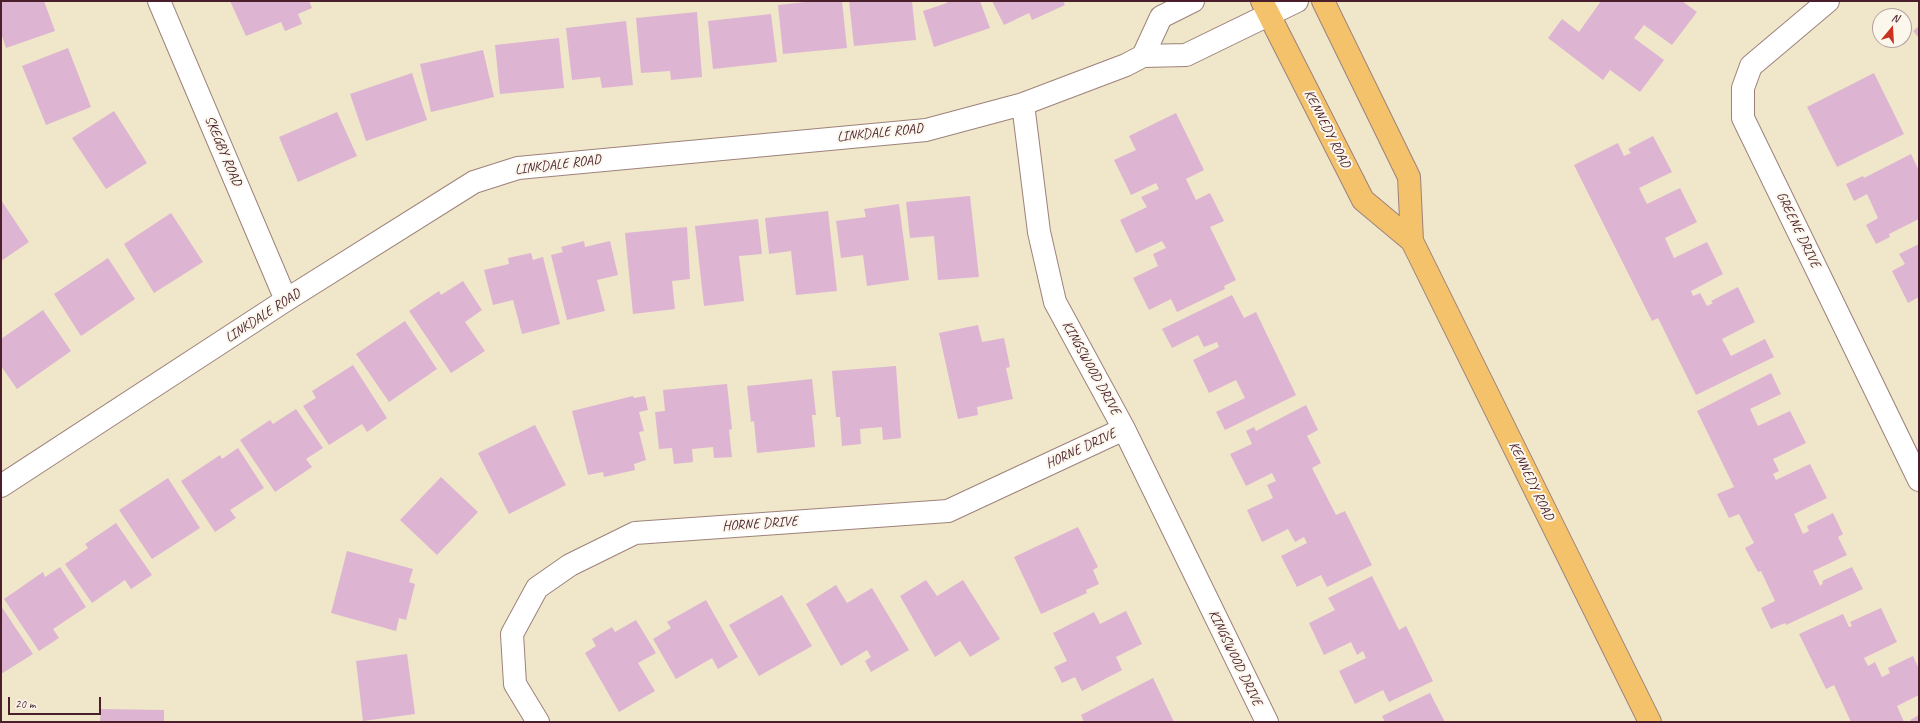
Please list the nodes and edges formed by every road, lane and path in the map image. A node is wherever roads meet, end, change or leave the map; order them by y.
1 (159, 1) edge
2 (1193, 1) edge
3 (1296, 1) edge
4 (1323, 1) edge
5 (1828, 1) edge
6 (1265, 8) edge
7 (1143, 56) junction
8 (1023, 104) junction
9 (1412, 241) junction
10 (286, 300) junction
11 (1124, 429) junction
12 (3, 480) edge
13 (1919, 480) edge
14 (538, 722) edge
15 (1267, 722) edge
16 (1650, 722) edge

1 - 10 street, SKEGBY ROAD
2 - 7 street
3 - 6 street, LINKDALE ROAD
4 - 9 main road, KENNEDY ROAD
5 - 13 street, GREENE DRIVE
6 - 7 street, LINKDALE ROAD
6 - 9 main road, KENNEDY ROAD
7 - 8 street, LINKDALE ROAD
8 - 10 street, LINKDALE ROAD
8 - 11 street, KINGSWOOD DRIVE
9 - 16 main road, KENNEDY ROAD
10 - 12 street, LINKDALE ROAD
11 - 14 street, HORNE DRIVE
11 - 15 street, KINGSWOOD DRIVE

